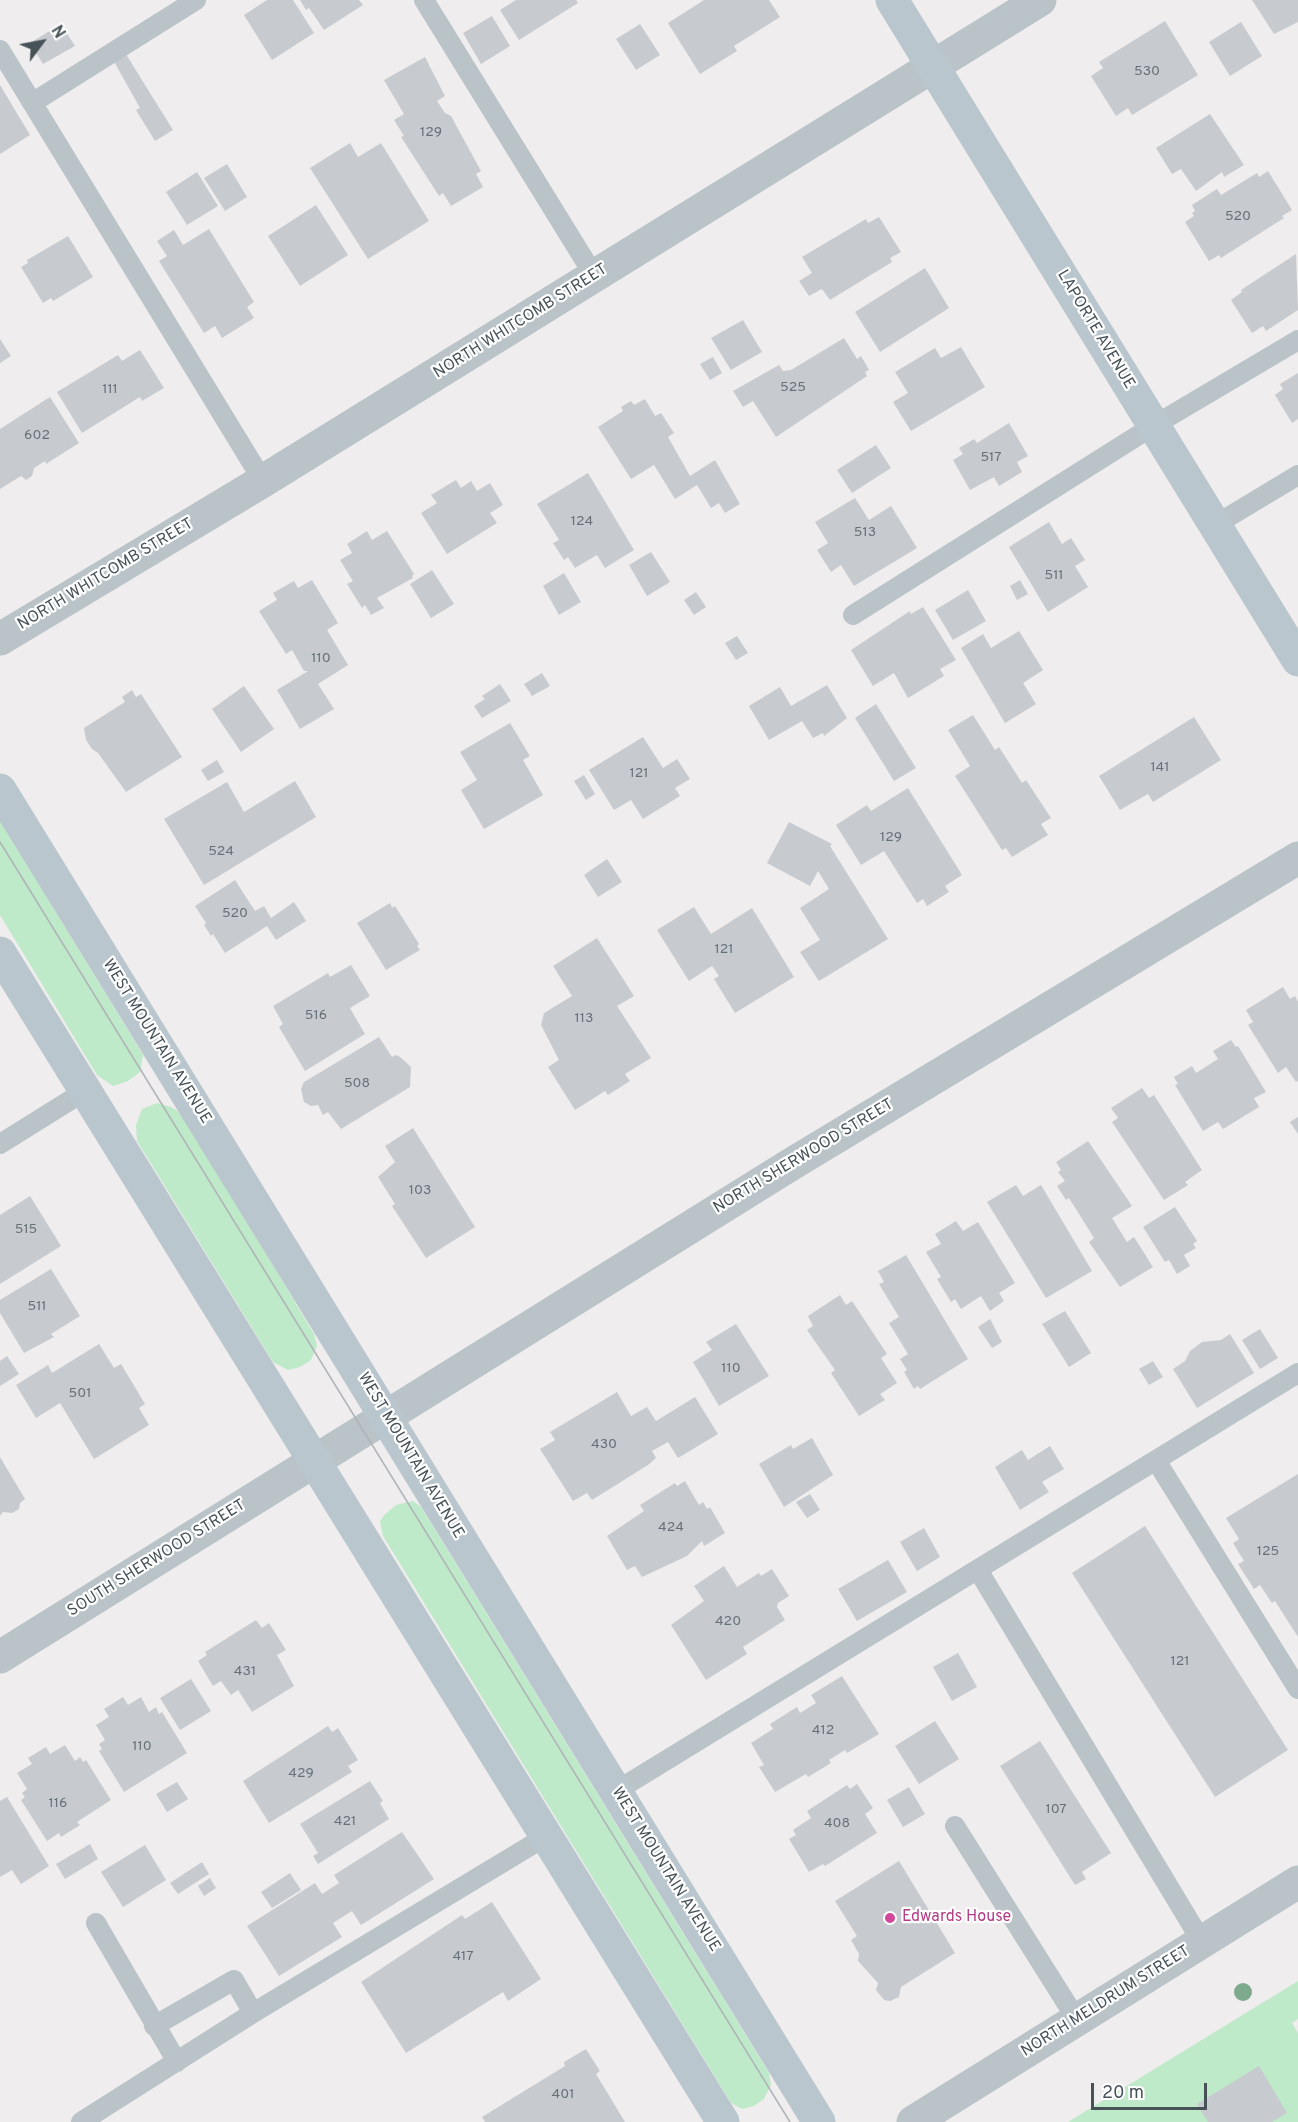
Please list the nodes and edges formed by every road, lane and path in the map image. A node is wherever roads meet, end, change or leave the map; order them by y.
1 (196, 0) edge
2 (424, 0) edge
3 (892, 0) edge
4 (1040, 0) edge
5 (0, 50) edge
6 (933, 65) junction
7 (32, 103) junction
8 (595, 276) junction
9 (1298, 340) edge
10 (1153, 426) junction
11 (1298, 475) edge
12 (263, 481) junction
13 (1215, 525) junction
14 (853, 615) dead end
15 (0, 639) edge
16 (1298, 660) edge
17 (0, 790) edge
18 (1298, 858) edge
19 (0, 953) edge
20 (85, 1091) junction
21 (0, 1144) edge
22 (1298, 1373) edge
23 (386, 1415) junction
24 (313, 1461) junction
25 (1157, 1462) junction
26 (978, 1570) junction
27 (0, 1657) edge
28 (1298, 1689) edge
29 (616, 1791) junction
30 (955, 1826) dead end
31 (545, 1837) junction
32 (1298, 1882) edge
33 (96, 1923) dead end
34 (1202, 1942) junction
35 (252, 2013) junction
36 (1077, 2020) junction
37 (154, 2026) junction
38 (177, 2062) junction
39 (81, 2122) edge
40 (723, 2122) edge
41 (819, 2122) edge
42 (913, 2122) edge

1 - 7 lane
2 - 8 lane
3 - 6 street, LAPORTE AVENUE
4 - 6 street, NORTH WHITCOMB STREET
5 - 7 lane
6 - 8 street, NORTH WHITCOMB STREET
6 - 10 street, LAPORTE AVENUE
7 - 12 lane
8 - 12 street, NORTH WHITCOMB STREET
9 - 10 lane
10 - 13 street, LAPORTE AVENUE
10 - 14 lane
11 - 13 lane
12 - 15 street, NORTH WHITCOMB STREET
13 - 16 street, LAPORTE AVENUE
17 - 23 street, WEST MOUNTAIN AVENUE
18 - 23 street, NORTH SHERWOOD STREET
19 - 20 street
20 - 21 lane
20 - 24 street
22 - 25 lane
23 - 24 street, NORTH SHERWOOD STREET
23 - 29 street, WEST MOUNTAIN AVENUE
24 - 27 street, SOUTH SHERWOOD STREET
24 - 31 street
25 - 26 lane
25 - 28 lane
26 - 29 lane
26 - 34 lane
29 - 41 street, WEST MOUNTAIN AVENUE
30 - 36 lane
31 - 35 lane
31 - 40 street
32 - 34 street, NORTH MELDRUM STREET
33 - 37 lane
34 - 36 street, NORTH MELDRUM STREET
35 - 37 lane
35 - 38 lane
36 - 42 street, NORTH MELDRUM STREET
37 - 38 lane
38 - 39 lane

